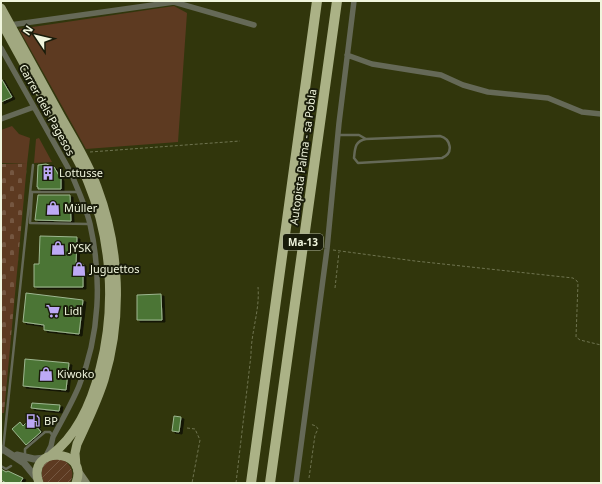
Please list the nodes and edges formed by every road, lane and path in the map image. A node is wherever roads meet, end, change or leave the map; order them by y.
1 (317, 1) edge
2 (337, 1) edge
3 (354, 1) edge
4 (1, 8) edge
5 (1, 22) edge
6 (254, 25) dead end
7 (10, 26) junction
8 (1, 48) edge
9 (347, 55) junction
10 (34, 107) junction
11 (601, 114) edge
12 (1, 119) edge
13 (338, 135) junction
14 (366, 139) junction
15 (240, 141) dead end
16 (82, 155) junction
17 (32, 165) dead end
18 (79, 192) junction
19 (89, 224) junction
20 (327, 250) junction
21 (339, 251) junction
22 (258, 287) dead end
23 (335, 288) dead end
24 (601, 345) edge
25 (304, 422) junction
26 (187, 428) dead end
27 (53, 437) junction
28 (2, 450) edge
29 (11, 454) junction
30 (48, 456) junction
31 (30, 459) junction
32 (1, 466) edge
33 (11, 466) dead end
34 (76, 468) junction
35 (309, 478) dead end
36 (38, 481) edge
37 (76, 483) edge
38 (86, 483) edge
39 (192, 483) edge
40 (236, 483) edge
41 (251, 483) edge
42 (270, 483) edge
43 (296, 483) edge

1 - 41 highway, Autopista Palma - sa Pobla / Ma-13
2 - 42 highway, Autopista Palma - sa Pobla / Ma-13
3 - 9 street
4 - 7 highway
5 - 30 highway
6 - 7 street
7 - 16 highway
8 - 10 street, Carrer dels Pagesos
9 - 11 street
9 - 13 street
10 - 12 street
10 - 18 street, Carrer dels Pagesos
13 - 14 lane
13 - 20 street
14 - 14 lane
15 - 16 path
16 - 34 highway
17 - 28 lane
18 - 19 street, Carrer dels Pagesos
18 - 19 lane
19 - 27 street, Carrer dels Pagesos
20 - 21 path
20 - 25 street
21 - 23 path
21 - 24 path
22 - 40 path
25 - 35 path
25 - 43 street
26 - 39 path
27 - 30 street, Carrer dels Pagesos
27 - 31 lane
28 - 29 street
29 - 31 street
29 - 36 street
30 - 31 street
30 - 34 highway
30 - 36 highway
32 - 33 lane
34 - 37 highway
34 - 38 main road

